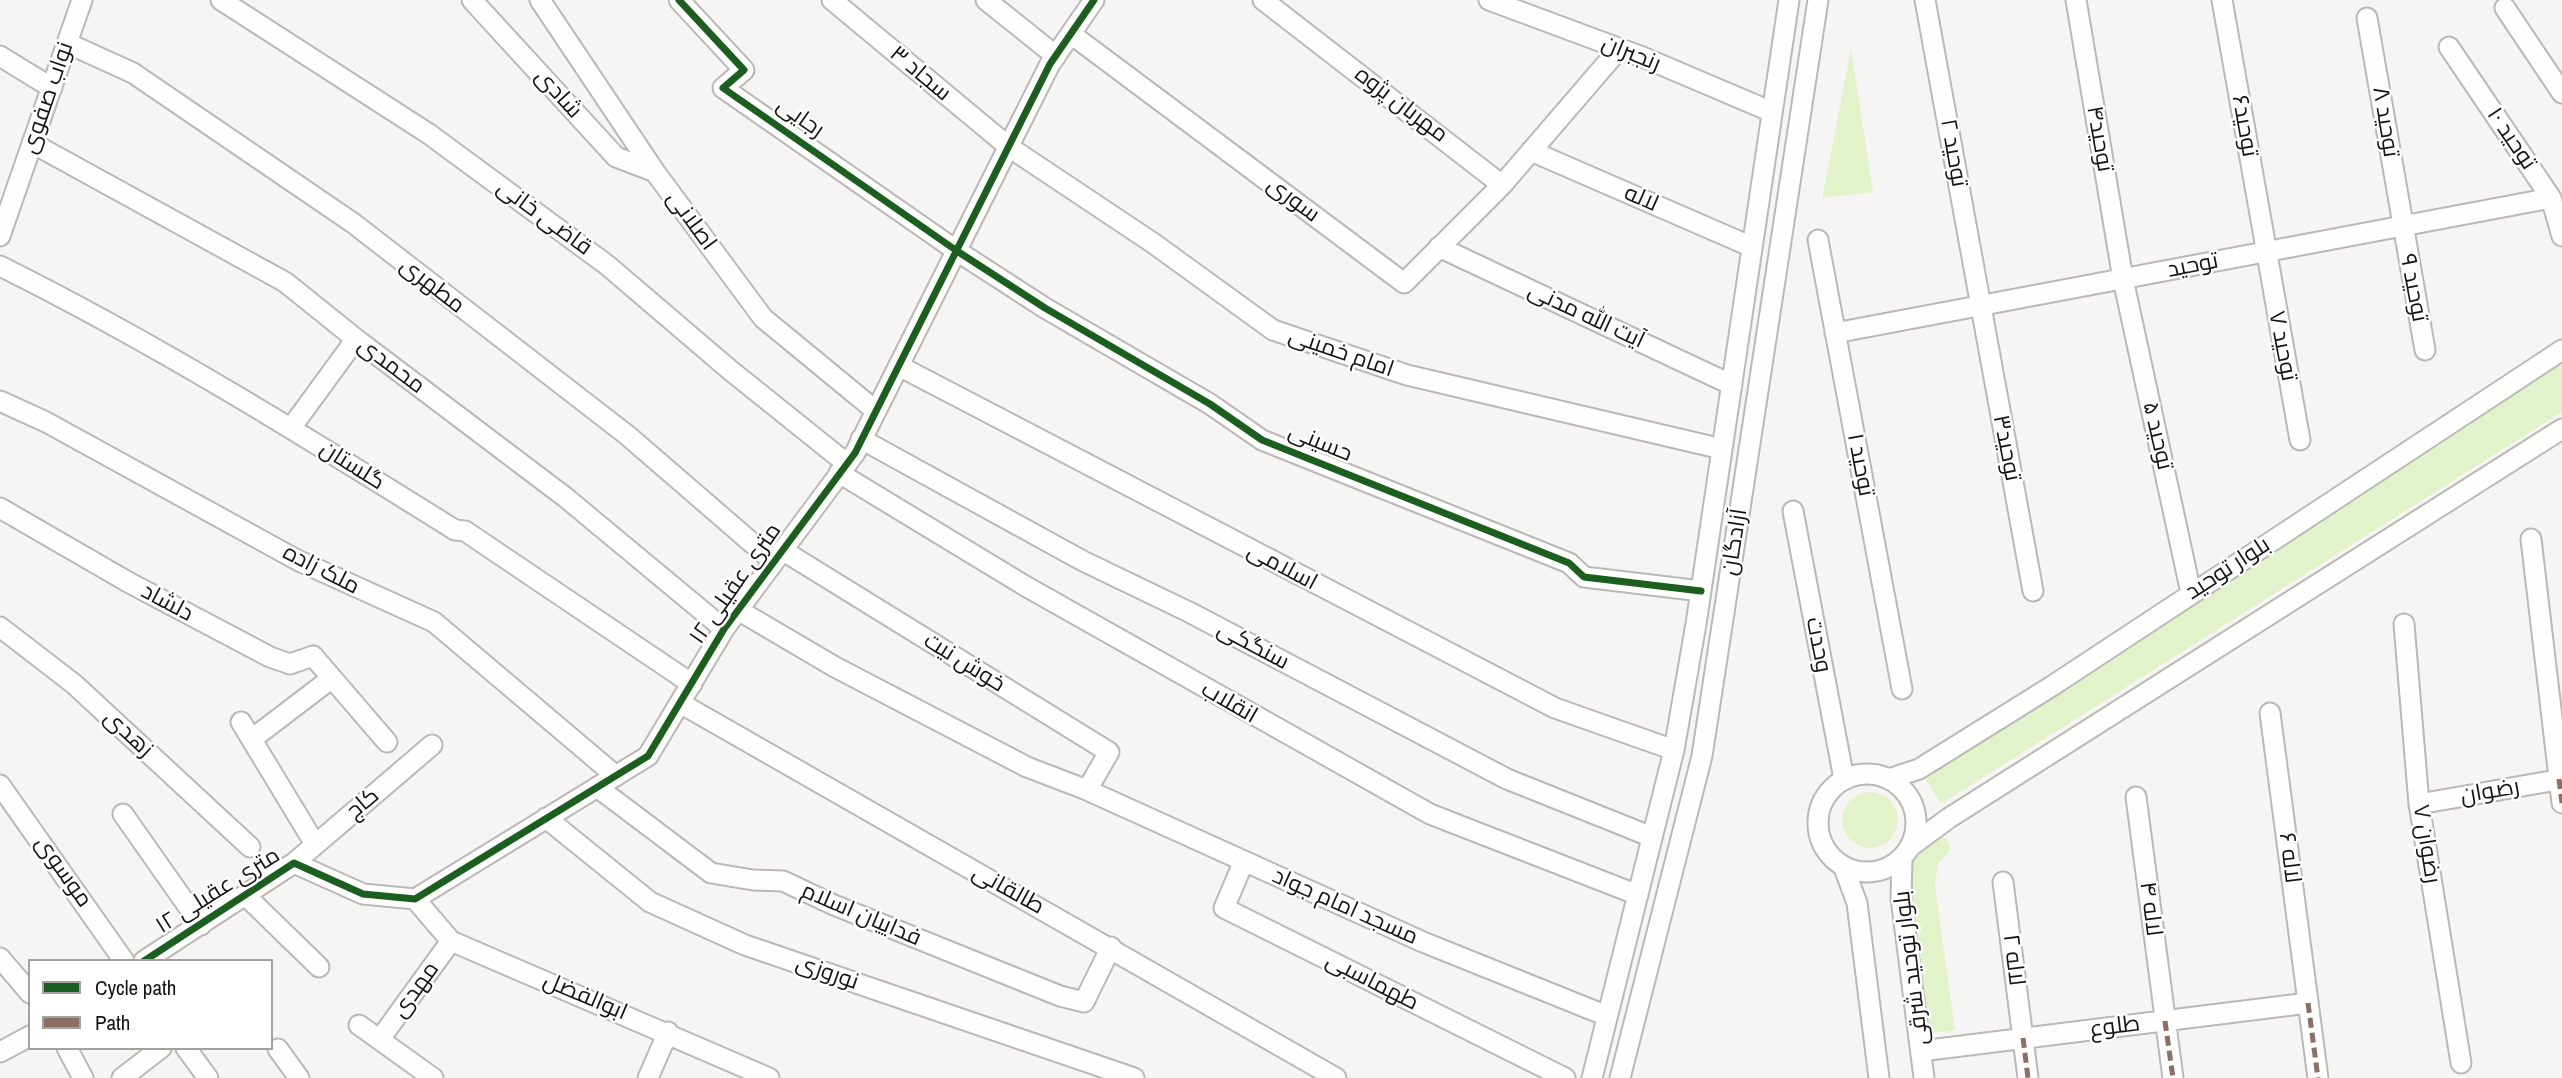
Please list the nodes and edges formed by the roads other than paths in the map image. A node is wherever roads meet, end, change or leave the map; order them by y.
1 (82, 0) edge
2 (221, 0) edge
3 (472, 0) edge
4 (540, 0) edge
5 (679, 0) edge
6 (832, 0) edge
7 (986, 0) edge
8 (1094, 0) edge
9 (1263, 0) edge
10 (1489, 0) edge
11 (1789, 0) edge
12 (1818, 0) edge
13 (1925, 0) edge
14 (2076, 0) edge
15 (2222, 0) edge
16 (2504, 8) dead end
17 (2367, 18) dead end
18 (1071, 34) junction
19 (67, 43) junction
20 (2449, 47) dead end
21 (1619, 49) junction
22 (1056, 55) junction
23 (0, 56) edge
24 (52, 88) junction
25 (2562, 93) edge
26 (1772, 112) junction
27 (32, 143) junction
28 (1009, 147) junction
29 (1531, 151) junction
30 (655, 172) junction
31 (1502, 185) junction
32 (7, 192) edge
33 (2551, 198) junction
34 (2402, 226) junction
35 (0, 236) edge
36 (2562, 236) edge
37 (1818, 240) dead end
38 (1439, 247) junction
39 (1752, 247) junction
40 (957, 251) junction
41 (2265, 252) junction
42 (0, 266) edge
43 (2123, 279) junction
44 (1980, 306) junction
45 (1835, 333) junction
46 (356, 339) junction
47 (2425, 350) dead end
48 (2562, 350) edge
49 (899, 366) junction
50 (1732, 385) junction
51 (0, 401) edge
52 (876, 411) junction
53 (291, 428) junction
54 (2562, 429) edge
55 (861, 439) junction
56 (2300, 440) dead end
57 (1722, 449) junction
58 (843, 468) junction
59 (0, 508) edge
60 (1793, 511) dead end
61 (2531, 539) dead end
62 (778, 556) junction
63 (1701, 591) junction
64 (2033, 591) dead end
65 (2191, 593) junction
66 (738, 610) junction
67 (1696, 624) junction
68 (2404, 624) dead end
69 (0, 627) edge
70 (724, 629) junction
71 (1722, 629) junction
72 (332, 678) junction
73 (692, 684) junction
74 (1902, 689) dead end
75 (680, 703) junction
76 (2270, 713) dead end
77 (241, 722) dead end
78 (252, 739) junction
79 (387, 742) dead end
80 (432, 745) dead end
81 (1674, 750) junction
82 (616, 776) junction
83 (1844, 779) junction
84 (1889, 779) junction
85 (2560, 779) edge
86 (0, 785) edge
87 (597, 787) junction
88 (1087, 790) junction
89 (2136, 797) dead end
90 (2562, 803) edge
91 (2419, 804) junction
92 (123, 814) dead end
93 (547, 818) junction
94 (1652, 838) junction
95 (316, 844) junction
96 (250, 847) dead end
97 (1906, 852) junction
98 (1244, 861) junction
99 (294, 863) junction
100 (1844, 868) junction
101 (2003, 883) dead end
102 (1638, 895) junction
103 (246, 896) junction
104 (415, 899) junction
105 (201, 925) junction
106 (451, 941) junction
107 (1111, 947) junction
108 (0, 958) edge
109 (123, 959) edge
110 (147, 959) edge
111 (319, 967) dead end
112 (28, 991) edge
113 (2308, 1003) junction
114 (1608, 1016) junction
115 (2165, 1021) junction
116 (359, 1025) dead end
117 (668, 1032) junction
118 (28, 1037) edge
119 (2023, 1038) junction
120 (380, 1039) junction
121 (278, 1049) dead end
122 (68, 1050) edge
123 (158, 1050) edge
124 (187, 1050) edge
125 (1921, 1051) junction
126 (0, 1052) edge
127 (2461, 1063) dead end
128 (83, 1078) edge
129 (122, 1078) edge
130 (208, 1078) edge
131 (299, 1078) edge
132 (433, 1078) edge
133 (648, 1078) edge
134 (769, 1078) edge
135 (1134, 1078) edge
136 (1336, 1078) edge
137 (1565, 1078) edge
138 (1592, 1078) edge
139 (1620, 1078) edge
140 (1879, 1078) edge
141 (1924, 1078) edge
142 (2028, 1078) edge
143 (2173, 1078) edge
144 (2318, 1078) edge

1 - 19 street, نواب صفوی
2 - 58 street, قاضی خانی
3 - 30 street, شادی
4 - 30 street, اصلانی
5 - 40 street, رجایی
6 - 28 street, سجاد ۳
7 - 22 street
8 - 18 street, ۱۲ متری عقیلی
9 - 31 street, مهربان پژوه
10 - 21 street, رنجبران
11 - 26 street, آزادگان
12 - 71 street, آزادگان
13 - 44 street, توحید ۲
14 - 43 street, توحید۴
15 - 41 street, توحید۶
16 - 25 street
17 - 34 street, توحید ۸
18 - 22 street, ۱۲ متری عقیلی
18 - 38 street, سوری
19 - 24 street, نواب صفوی
19 - 62 street, مطهری
20 - 33 street, توحید ۱۰
21 - 26 street, رنجبران
21 - 29 street
22 - 28 street, ۱۲ متری عقیلی
23 - 24 street
24 - 27 street, نواب صفوی
26 - 39 street, آزادگان
27 - 32 street, نواب صفوی
27 - 46 street, محمدی
28 - 40 street, ۱۲ متری عقیلی
28 - 57 street, امام خمینی
29 - 31 street
29 - 39 street, لاله
30 - 52 street, اصلانی
31 - 38 street, سوری
32 - 35 street, نواب صفوی
33 - 34 street, توحید
33 - 36 street, توحید ۱۰
34 - 41 street, توحید
34 - 47 street, توحید ۹
37 - 45 street, توحید ۱
38 - 50 street, آیت الله مدنی
39 - 50 street, آزادگان
40 - 49 street, ۱۲ متری عقیلی
40 - 63 street, حسینی
41 - 43 street, توحید
41 - 56 street, توحید ۷
42 - 53 street, گلستان
43 - 44 street, توحید
43 - 65 street, توحید ۵
44 - 45 street, توحید
44 - 64 street, توحید۳
45 - 74 street, توحید ۱
46 - 53 street
46 - 70 street, محمدی
48 - 65 street, بلوار توحید
49 - 52 street, ۱۲ متری عقیلی
49 - 81 street, اسلامی
50 - 57 street, آزادگان
51 - 82 street, ملک زاده
52 - 55 street, ۱۲ متری عقیلی
53 - 73 street, گلستان
54 - 97 street
55 - 58 street, ۱۲ متری عقیلی
55 - 94 street, سنگکی
57 - 63 street, آزادگان
58 - 62 street, ۱۲ متری عقیلی
58 - 102 street, انقلاب
59 - 72 street, دلشاد
60 - 83 street, وحدت
61 - 85 street
62 - 66 street, ۱۲ متری عقیلی
62 - 88 street, خوش نیت
63 - 67 street, آزادگان
65 - 84 street, بلوار توحید
66 - 70 street, ۱۲ متری عقیلی
66 - 88 street, مسجد امام جواد
67 - 71 street
67 - 81 street, آزادگان
68 - 91 street, رضوان ۷
69 - 96 street, زهدی
70 - 73 street, ۱۲ متری عقیلی
71 - 139 street, آزادگان
72 - 78 street
72 - 79 street, دلشاد
73 - 75 street, ۱۲ متری عقیلی
75 - 82 street, ۱۲ متری عقیلی
75 - 107 street, طالقانی
76 - 113 street, لاله ۶
77 - 78 street
78 - 95 street
80 - 95 street, کاج
81 - 94 street, آزادگان
82 - 87 street, ۱۲ متری عقیلی
83 - 84 street
83 - 100 street
84 - 97 street
85 - 90 street
85 - 91 street, رضوان
86 - 109 street, موسوی
87 - 93 street, ۱۲ متری عقیلی
87 - 107 street, فداییان اسلام
88 - 98 street, مسجد امام جواد
89 - 115 street, لاله ۴
91 - 127 street, رضوان ۷
92 - 105 street
93 - 104 street, ۱۲ متری عقیلی
93 - 135 street, نوروزی
94 - 102 street, آزادگان
95 - 99 street, کاج
97 - 100 street
97 - 125 street, بلوار توحید شرقی
98 - 114 street, مسجد امام جواد
98 - 137 street, طهماسبی
99 - 103 street, ۱۲ متری عقیلی
99 - 104 street, ۱۲ متری عقیلی
100 - 140 street, بلوار توحید شرقی
101 - 119 street, لاله ۲
102 - 114 street, آزادگان
103 - 105 street, ۱۲ متری عقیلی
103 - 111 street
104 - 106 street, ابوالفضل
105 - 110 street, ۱۲ متری عقیلی
106 - 117 street, ابوالفضل
106 - 120 street, مهدی
107 - 136 street, طالقانی
108 - 112 street
113 - 115 street, طلوع
113 - 144 street, لاله ۶
114 - 138 street, آزادگان
115 - 119 street, طلوع
115 - 143 street, لاله ۴
116 - 120 street
117 - 133 street
117 - 134 street, ابوالفضل
118 - 126 street
119 - 125 street, طلوع
119 - 142 street, لاله ۲
120 - 132 street
121 - 131 street
122 - 128 street
123 - 129 street
124 - 130 street
125 - 141 street, بلوار توحید شرقی

